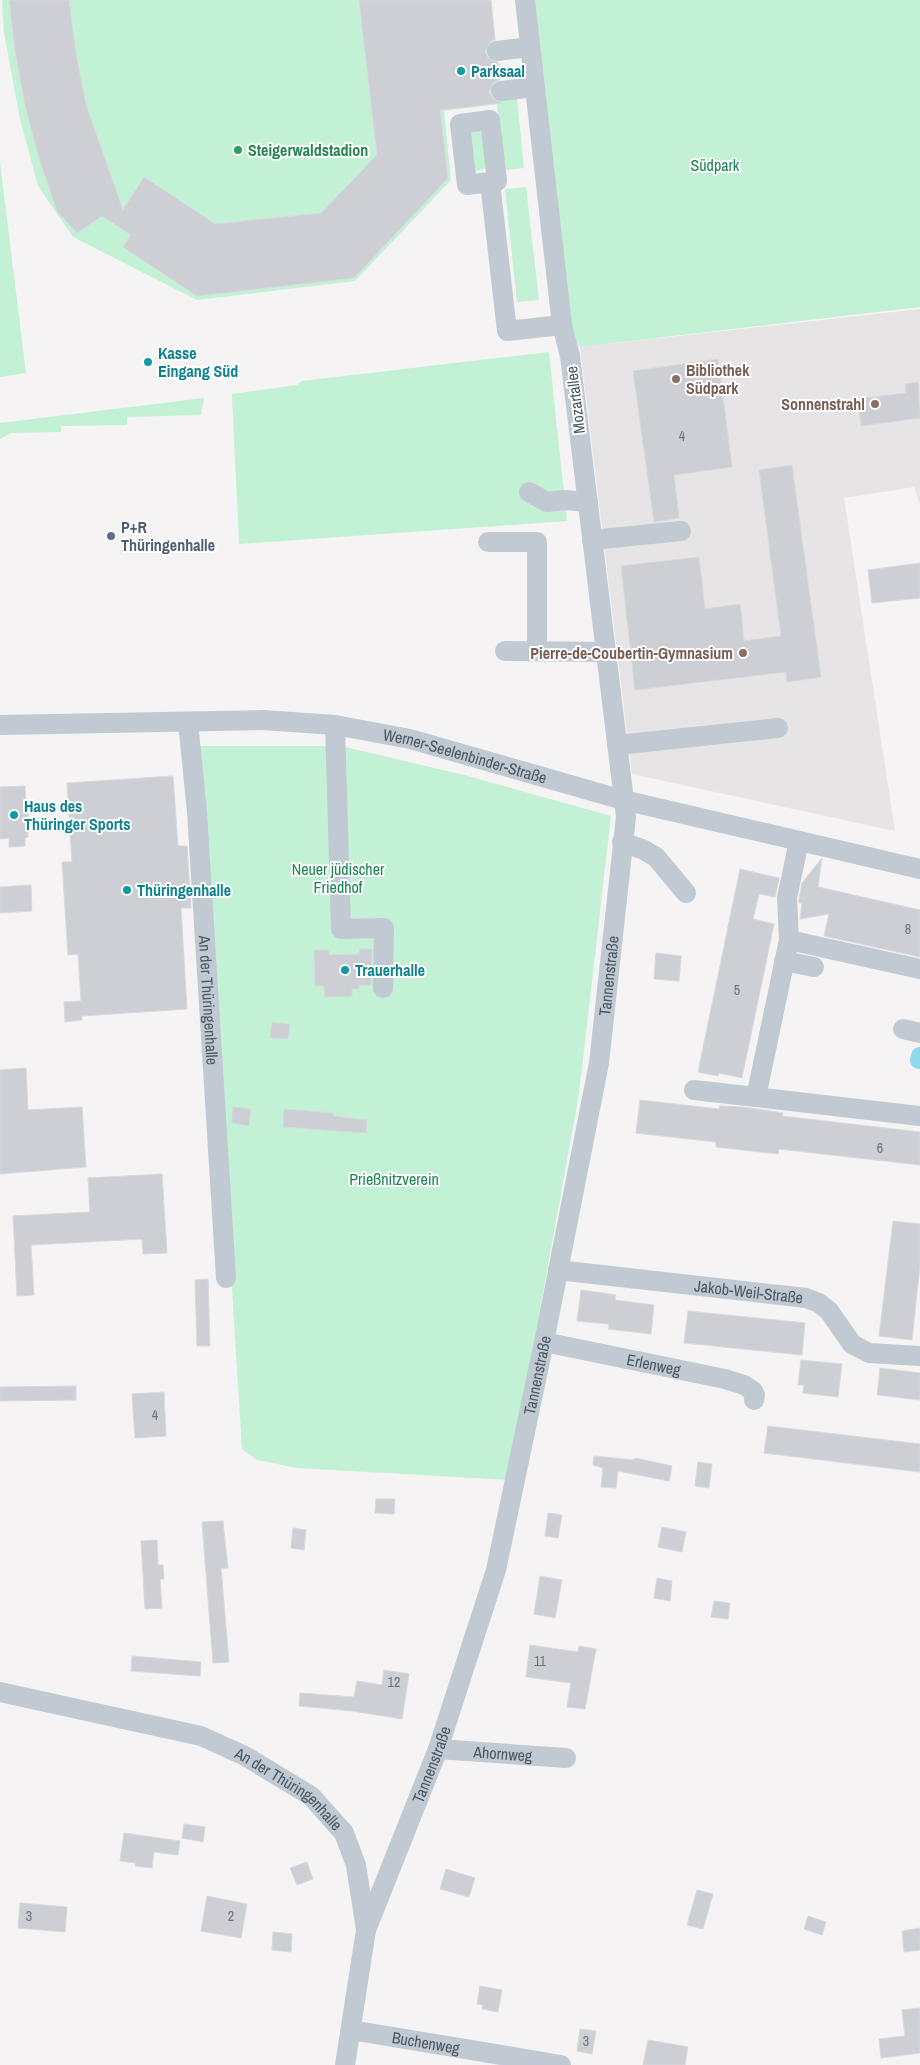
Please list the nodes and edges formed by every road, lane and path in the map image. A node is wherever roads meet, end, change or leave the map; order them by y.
1 (525, 0) edge
2 (530, 47) junction
3 (497, 51) dead end
4 (535, 87) junction
5 (501, 91) dead end
6 (490, 182) dead end
7 (562, 325) junction
8 (529, 492) dead end
9 (588, 502) junction
10 (681, 531) dead end
11 (592, 540) junction
12 (488, 542) dead end
13 (505, 651) dead end
14 (537, 651) junction
15 (606, 652) junction
16 (188, 722) junction
17 (0, 725) edge
18 (335, 725) junction
19 (778, 728) dead end
20 (616, 745) junction
21 (623, 800) junction
22 (799, 841) junction
23 (622, 842) junction
24 (920, 869) edge
25 (686, 893) dead end
26 (789, 940) junction
27 (784, 961) junction
28 (814, 967) dead end
29 (920, 969) edge
30 (383, 988) dead end
31 (694, 1090) dead end
32 (756, 1097) junction
33 (920, 1116) edge
34 (558, 1270) junction
35 (226, 1278) dead end
36 (544, 1342) junction
37 (920, 1356) edge
38 (754, 1400) dead end
39 (0, 1692) edge
40 (438, 1749) junction
41 (566, 1758) dead end
42 (366, 1930) junction
43 (350, 2030) junction
44 (344, 2065) edge
45 (561, 2065) edge

1 - 2 street, Mozartallee
2 - 3 street
2 - 4 street, Mozartallee
4 - 5 street
4 - 7 street, Mozartallee
6 - 7 street
7 - 9 street, Mozartallee
8 - 9 street
9 - 11 street, Mozartallee
10 - 11 street
11 - 15 street, Mozartallee
12 - 14 street
13 - 14 street
14 - 15 street
15 - 20 street, Mozartallee
16 - 17 street, Werner-Seelenbinder-Straße
16 - 18 street, Werner-Seelenbinder-Straße
16 - 35 street, An der Thüringenhalle
18 - 21 street, Werner-Seelenbinder-Straße
18 - 30 street
19 - 20 street
20 - 21 street, Mozartallee
21 - 22 street, Werner-Seelenbinder-Straße
21 - 23 street, Tannenstraße
22 - 24 street, Werner-Seelenbinder-Straße
22 - 26 street
23 - 25 street
23 - 34 street, Tannenstraße
26 - 27 street
26 - 29 street
27 - 28 street
27 - 32 street
31 - 32 street
32 - 33 street
34 - 36 street, Tannenstraße
34 - 37 street, Jakob-Weil-Straße
36 - 38 street, Erlenweg
36 - 40 street, Tannenstraße
39 - 42 street, An der Thüringenhalle
40 - 41 street, Ahornweg
40 - 42 street, Tannenstraße
42 - 43 street, An der Thüringenhalle
43 - 44 street, An der Thüringenhalle
43 - 45 street, Buchenweg

